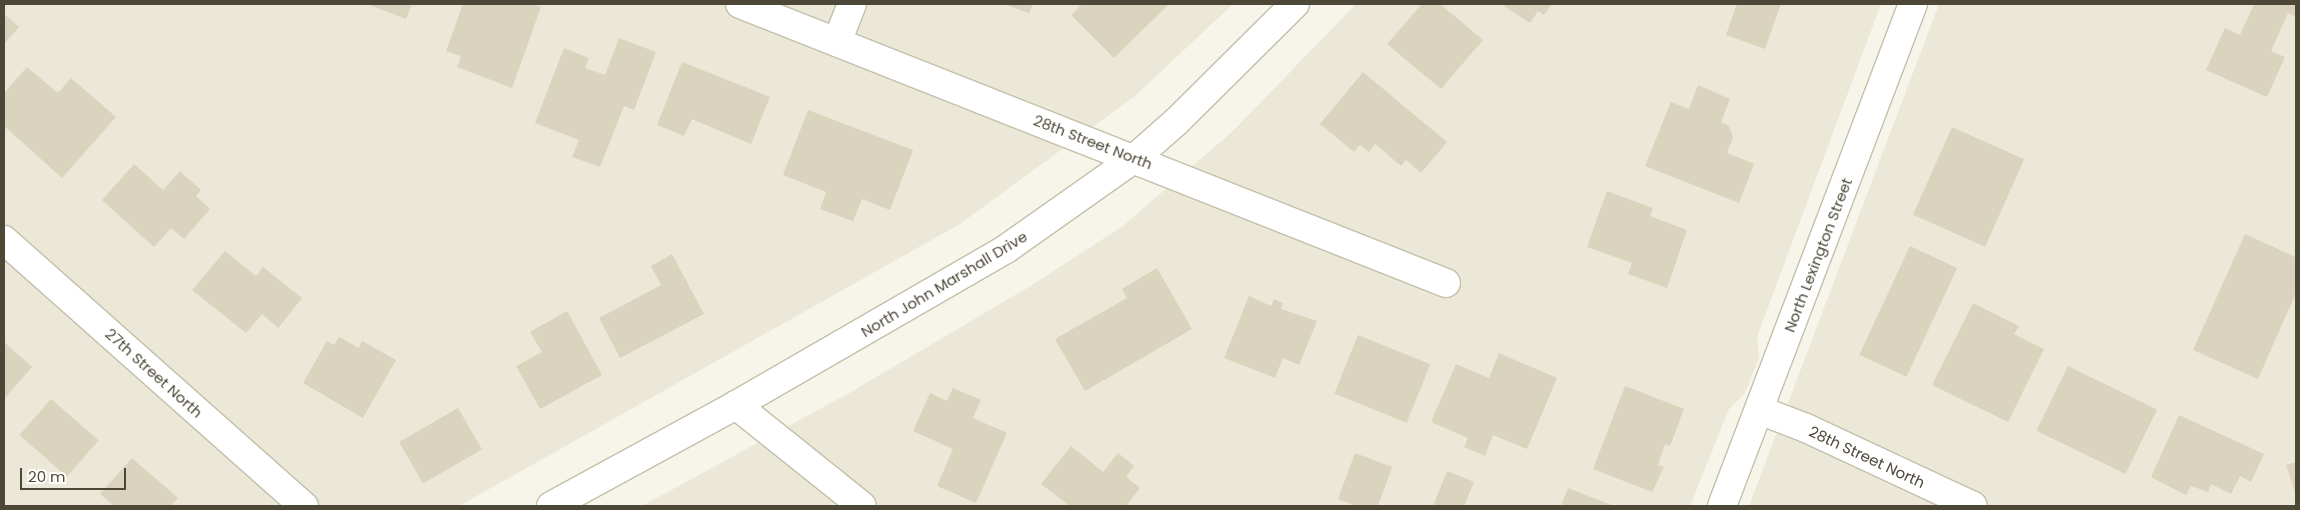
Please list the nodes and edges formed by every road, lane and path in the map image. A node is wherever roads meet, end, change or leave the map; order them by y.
1 (740, 4) edge
2 (852, 4) edge
3 (1295, 4) edge
4 (1913, 4) edge
5 (837, 42) junction
6 (1135, 158) junction
7 (4, 240) edge
8 (1446, 283) dead end
9 (736, 405) junction
10 (1759, 410) junction
11 (304, 506) edge
12 (550, 506) edge
13 (862, 506) edge
14 (1722, 506) edge
15 (1973, 506) edge

1 - 5 street, 28th Street North
2 - 5 street
3 - 6 street, North John Marshall Drive
4 - 10 street, North Lexington Street
5 - 6 street, 28th Street North
6 - 8 street, 28th Street North
6 - 9 street, North John Marshall Drive
7 - 11 street, 27th Street North
9 - 12 street, North John Marshall Drive
9 - 13 street
10 - 14 street, North Lexington Street
10 - 15 street, 28th Street North

